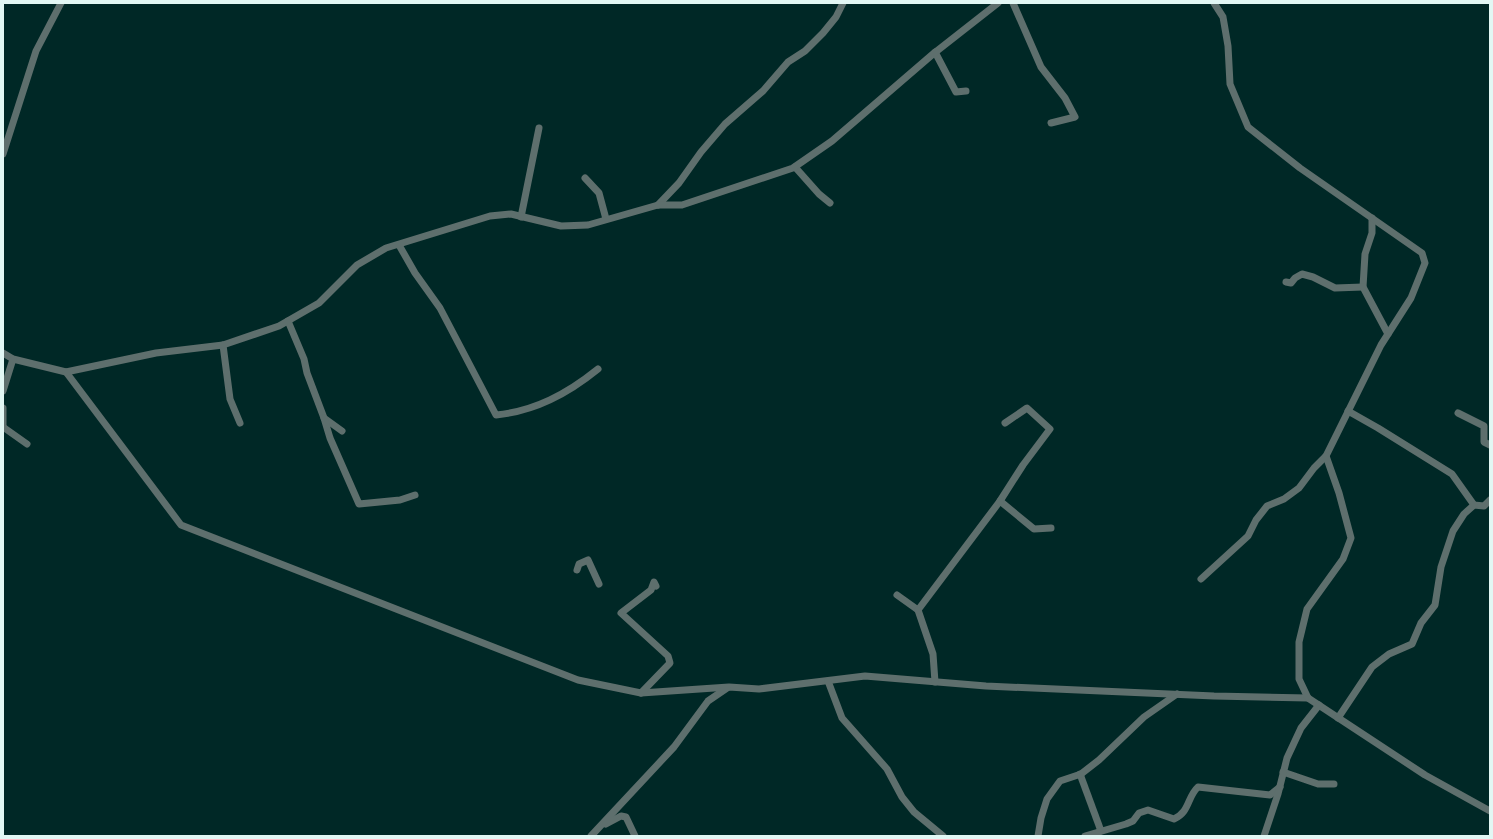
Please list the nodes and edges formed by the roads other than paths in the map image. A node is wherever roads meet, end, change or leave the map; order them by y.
1 (61, 3) edge
2 (843, 3) edge
3 (998, 3) edge
4 (1012, 3) edge
5 (1214, 3) edge
6 (935, 52) junction
7 (966, 91) dead end
8 (1051, 123) dead end
9 (539, 128) dead end
10 (3, 154) edge
11 (795, 167) junction
12 (585, 178) dead end
13 (830, 203) dead end
14 (658, 205) junction
15 (521, 217) junction
16 (1372, 218) junction
17 (606, 219) junction
18 (399, 245) junction
19 (1286, 282) dead end
20 (1362, 287) junction
21 (288, 321) junction
22 (1388, 334) junction
23 (223, 345) junction
24 (3, 353) edge
25 (13, 359) junction
26 (598, 370) dead end
27 (66, 372) junction
28 (3, 391) edge
29 (3, 408) edge
30 (1348, 411) junction
31 (1458, 413) dead end
32 (324, 418) junction
33 (240, 423) dead end
34 (1005, 423) dead end
35 (3, 426) edge
36 (342, 431) dead end
37 (27, 444) dead end
38 (1490, 445) edge
39 (1326, 456) junction
40 (415, 495) dead end
41 (1490, 500) edge
42 (1000, 501) junction
43 (1474, 504) junction
44 (1051, 528) dead end
45 (577, 570) dead end
46 (1201, 579) dead end
47 (599, 584) dead end
48 (656, 586) dead end
49 (897, 595) dead end
50 (918, 610) junction
51 (828, 681) junction
52 (935, 682) junction
53 (729, 688) junction
54 (641, 692) junction
55 (1177, 694) junction
56 (1308, 698) junction
57 (1319, 706) junction
58 (1338, 718) junction
59 (1284, 772) junction
60 (1080, 774) junction
61 (1334, 784) dead end
62 (1280, 788) junction
63 (1490, 811) edge
64 (1101, 831) junction
65 (1040, 835) edge
66 (592, 836) edge
67 (635, 836) edge
68 (943, 836) edge
69 (1085, 836) edge
70 (1264, 836) edge

1 - 10 street
2 - 14 street
3 - 6 street
4 - 8 street
5 - 16 street
6 - 7 street
6 - 11 street
9 - 15 street
11 - 13 street
11 - 14 street
12 - 17 street
14 - 17 street
15 - 17 street
15 - 18 street
16 - 20 street
16 - 22 street
18 - 21 street
18 - 26 street
19 - 20 street
20 - 22 street
21 - 23 street
21 - 32 street
22 - 30 street
23 - 27 street
23 - 33 street
24 - 25 street
25 - 27 street
25 - 28 street
27 - 54 street
29 - 35 street
30 - 39 street
30 - 43 street
31 - 38 street
32 - 36 street
32 - 40 street
34 - 42 street
35 - 37 street
39 - 46 street
39 - 56 street
41 - 43 street
42 - 44 street
42 - 50 street
43 - 58 street
45 - 47 street
48 - 54 street
49 - 50 street
50 - 52 street
51 - 52 street
51 - 53 street
51 - 68 street
52 - 55 street
53 - 54 street
53 - 66 street
55 - 56 street
55 - 60 street
56 - 57 street
57 - 58 street
57 - 59 street
58 - 63 street
59 - 61 street
59 - 62 street
60 - 64 street
60 - 65 street
62 - 64 street
62 - 70 street
64 - 69 street
66 - 67 street

